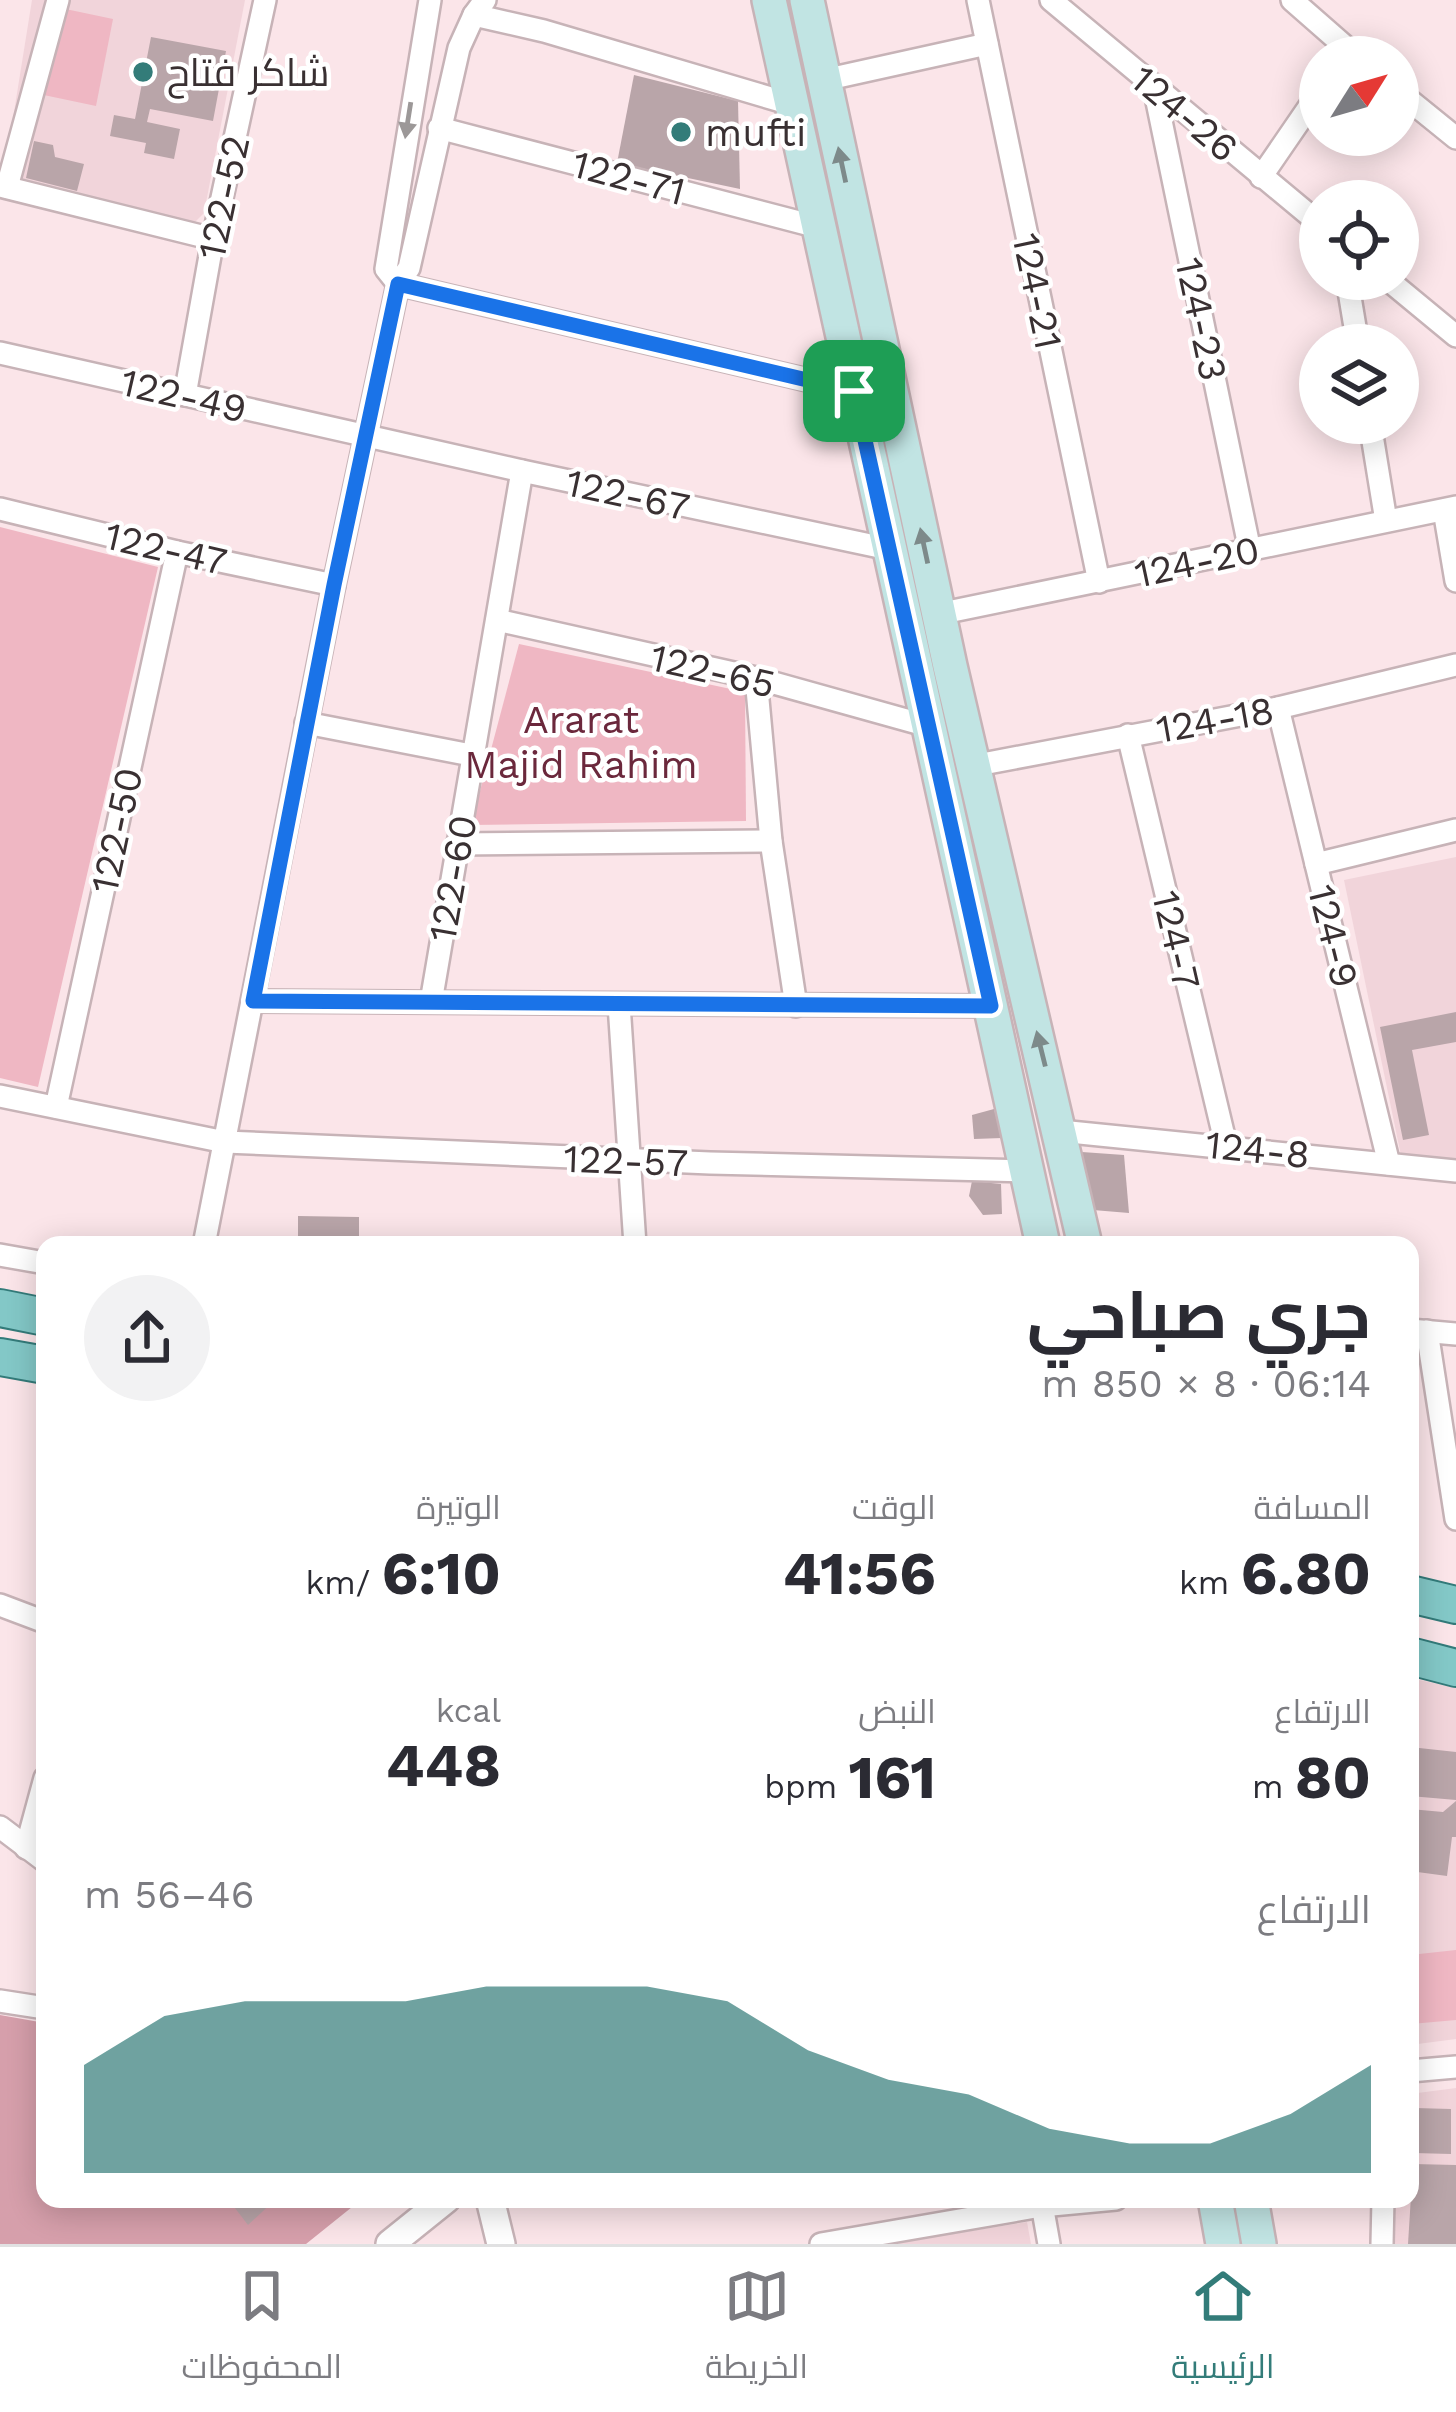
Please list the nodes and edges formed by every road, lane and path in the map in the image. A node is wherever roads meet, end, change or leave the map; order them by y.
1 (58, 0) edge
2 (265, 0) edge
3 (769, 0) edge
4 (807, 0) edge
5 (978, 0) edge
6 (1051, 0) edge
7 (1292, 0) edge
8 (421, 2) edge
9 (480, 7) edge
10 (1330, 36) edge
11 (987, 44) junction
12 (824, 80) junction
13 (1154, 87) junction
14 (791, 104) junction
15 (1419, 108) edge
16 (1299, 122) edge
17 (439, 128) junction
18 (1456, 138) edge
19 (1261, 177) junction
20 (3, 186) edge
21 (1299, 207) edge
22 (818, 227) junction
23 (213, 239) junction
24 (398, 284) junction
25 (1413, 300) edge
26 (1456, 336) edge
27 (0, 353) edge
28 (854, 391) junction
29 (185, 395) junction
30 (367, 437) junction
31 (1373, 444) edge
32 (522, 471) junction
33 (0, 508) edge
34 (1450, 508) edge
35 (1386, 521) junction
36 (889, 549) junction
37 (1250, 550) junction
38 (177, 553) junction
39 (1456, 581) edge
40 (1099, 582) junction
41 (334, 585) junction
42 (938, 614) junction
43 (496, 620) junction
44 (1456, 665) edge
45 (933, 669) junction
46 (756, 678) junction
47 (1278, 708) junction
48 (306, 723) junction
49 (928, 726) junction
50 (1129, 735) junction
51 (472, 754) junction
52 (972, 766) junction
53 (1456, 830) edge
54 (771, 841) junction
55 (457, 844) junction
56 (1316, 864) junction
57 (253, 1001) junction
58 (431, 1002) junction
59 (619, 1004) junction
60 (796, 1006) junction
61 (991, 1006) junction
62 (0, 1096) edge
63 (56, 1108) junction
64 (1060, 1131) junction
65 (225, 1142) junction
66 (1226, 1145) junction
67 (629, 1160) junction
68 (1389, 1164) junction
69 (1026, 1171) junction
70 (1456, 1171) edge
71 (206, 1236) edge
72 (634, 1236) edge
73 (1041, 1236) edge
74 (1083, 1236) edge
75 (0, 1255) edge
76 (36, 1261) edge
77 (0, 1308) edge
78 (36, 1315) edge
79 (1419, 1330) edge
80 (1456, 1334) edge
81 (0, 1357) edge
82 (36, 1363) edge
83 (1452, 1476) edge
84 (1456, 1519) edge
85 (1419, 1596) edge
86 (0, 1604) edge
87 (1456, 1605) edge
88 (36, 1618) edge
89 (1419, 1658) edge
90 (1456, 1668) edge
91 (0, 1827) edge
92 (35, 1854) edge
93 (0, 2001) edge
94 (36, 2004) edge
95 (1456, 2067) edge
96 (1419, 2070) edge
97 (409, 2208) edge
98 (435, 2208) edge
99 (492, 2208) edge
100 (510, 2208) edge
101 (1010, 2208) edge
102 (1042, 2208) edge
103 (1217, 2208) edge
104 (1252, 2208) edge
105 (1383, 2208) edge
106 (366, 2244) edge
107 (390, 2244) edge
108 (501, 2244) edge
109 (518, 2244) edge
110 (821, 2244) edge
111 (1049, 2244) edge
112 (1223, 2244) edge
113 (1258, 2244) edge
114 (1382, 2244) edge

1 - 20 street
2 - 23 street, 122-52
3 - 14 main road
4 - 12 main road
5 - 11 street, 124-21
6 - 13 street, 124-26
7 - 10 street
8 -> 24 street
9 - 14 street
9 - 17 street
11 - 12 street
11 - 40 street, 124-21
42 -> 12 main road
13 - 19 street, 124-26
13 - 37 street, 124-23
14 - 22 main road
15 - 18 street
16 - 19 street
17 - 22 street, 122-71
17 - 24 street
19 - 21 street, 124-26
20 - 23 street
22 - 28 main road
23 - 29 street, 122-52
24 - 28 street
24 - 30 street
25 - 26 street
27 - 29 street, 122-49
28 - 36 main road
29 - 30 street, 122-49
30 - 32 street, 122-67
30 - 41 street
31 - 35 street
32 - 36 street, 122-67
32 - 43 street, 122-60
33 - 38 street, 122-47
34 - 35 street, 124-20
34 - 39 street
35 - 37 street, 124-20
36 - 45 main road
37 - 40 street, 124-20
38 - 41 street, 122-47
38 - 63 street, 122-50
40 - 42 street, 124-20
41 - 48 street
42 - 45 main road
43 - 46 street, 122-65
43 - 51 street, 122-60
44 - 47 street, 124-18
45 - 49 main road
45 - 52 main road
46 - 49 street, 122-65
46 - 54 street
47 - 50 street, 124-18
47 - 56 street, 124-9
48 - 51 street
48 - 57 street
49 - 61 main road
50 - 52 street, 124-18
50 - 66 street, 124-7
51 - 55 street, 122-60
64 -> 52 main road
53 - 56 street
54 - 55 street
54 - 60 street
55 - 58 street, 122-60
56 - 68 street, 124-9
57 - 58 street
57 - 65 street
58 - 59 street
59 - 60 street
59 - 67 street
60 - 61 street
61 - 69 main road
62 - 63 street, 122-57
63 - 65 street, 122-57
64 - 66 street, 124-8
64 - 74 main road
65 - 67 street, 122-57
65 - 71 street
66 - 68 street, 124-8
67 - 69 street, 122-57
67 - 72 street
68 - 70 street, 124-8
69 - 73 main road
75 - 76 street
77 - 78 main road
79 - 80 street
79 - 83 street
81 - 82 main road
83 - 84 street
85 - 87 main road
86 - 88 street
89 - 90 main road
91 - 92 street
93 - 94 street
95 - 96 street
97 - 106 street
98 - 107 street
99 - 108 street
100 - 109 street
101 - 110 street
102 - 111 street
103 - 112 main road
104 - 113 main road
105 - 114 street

